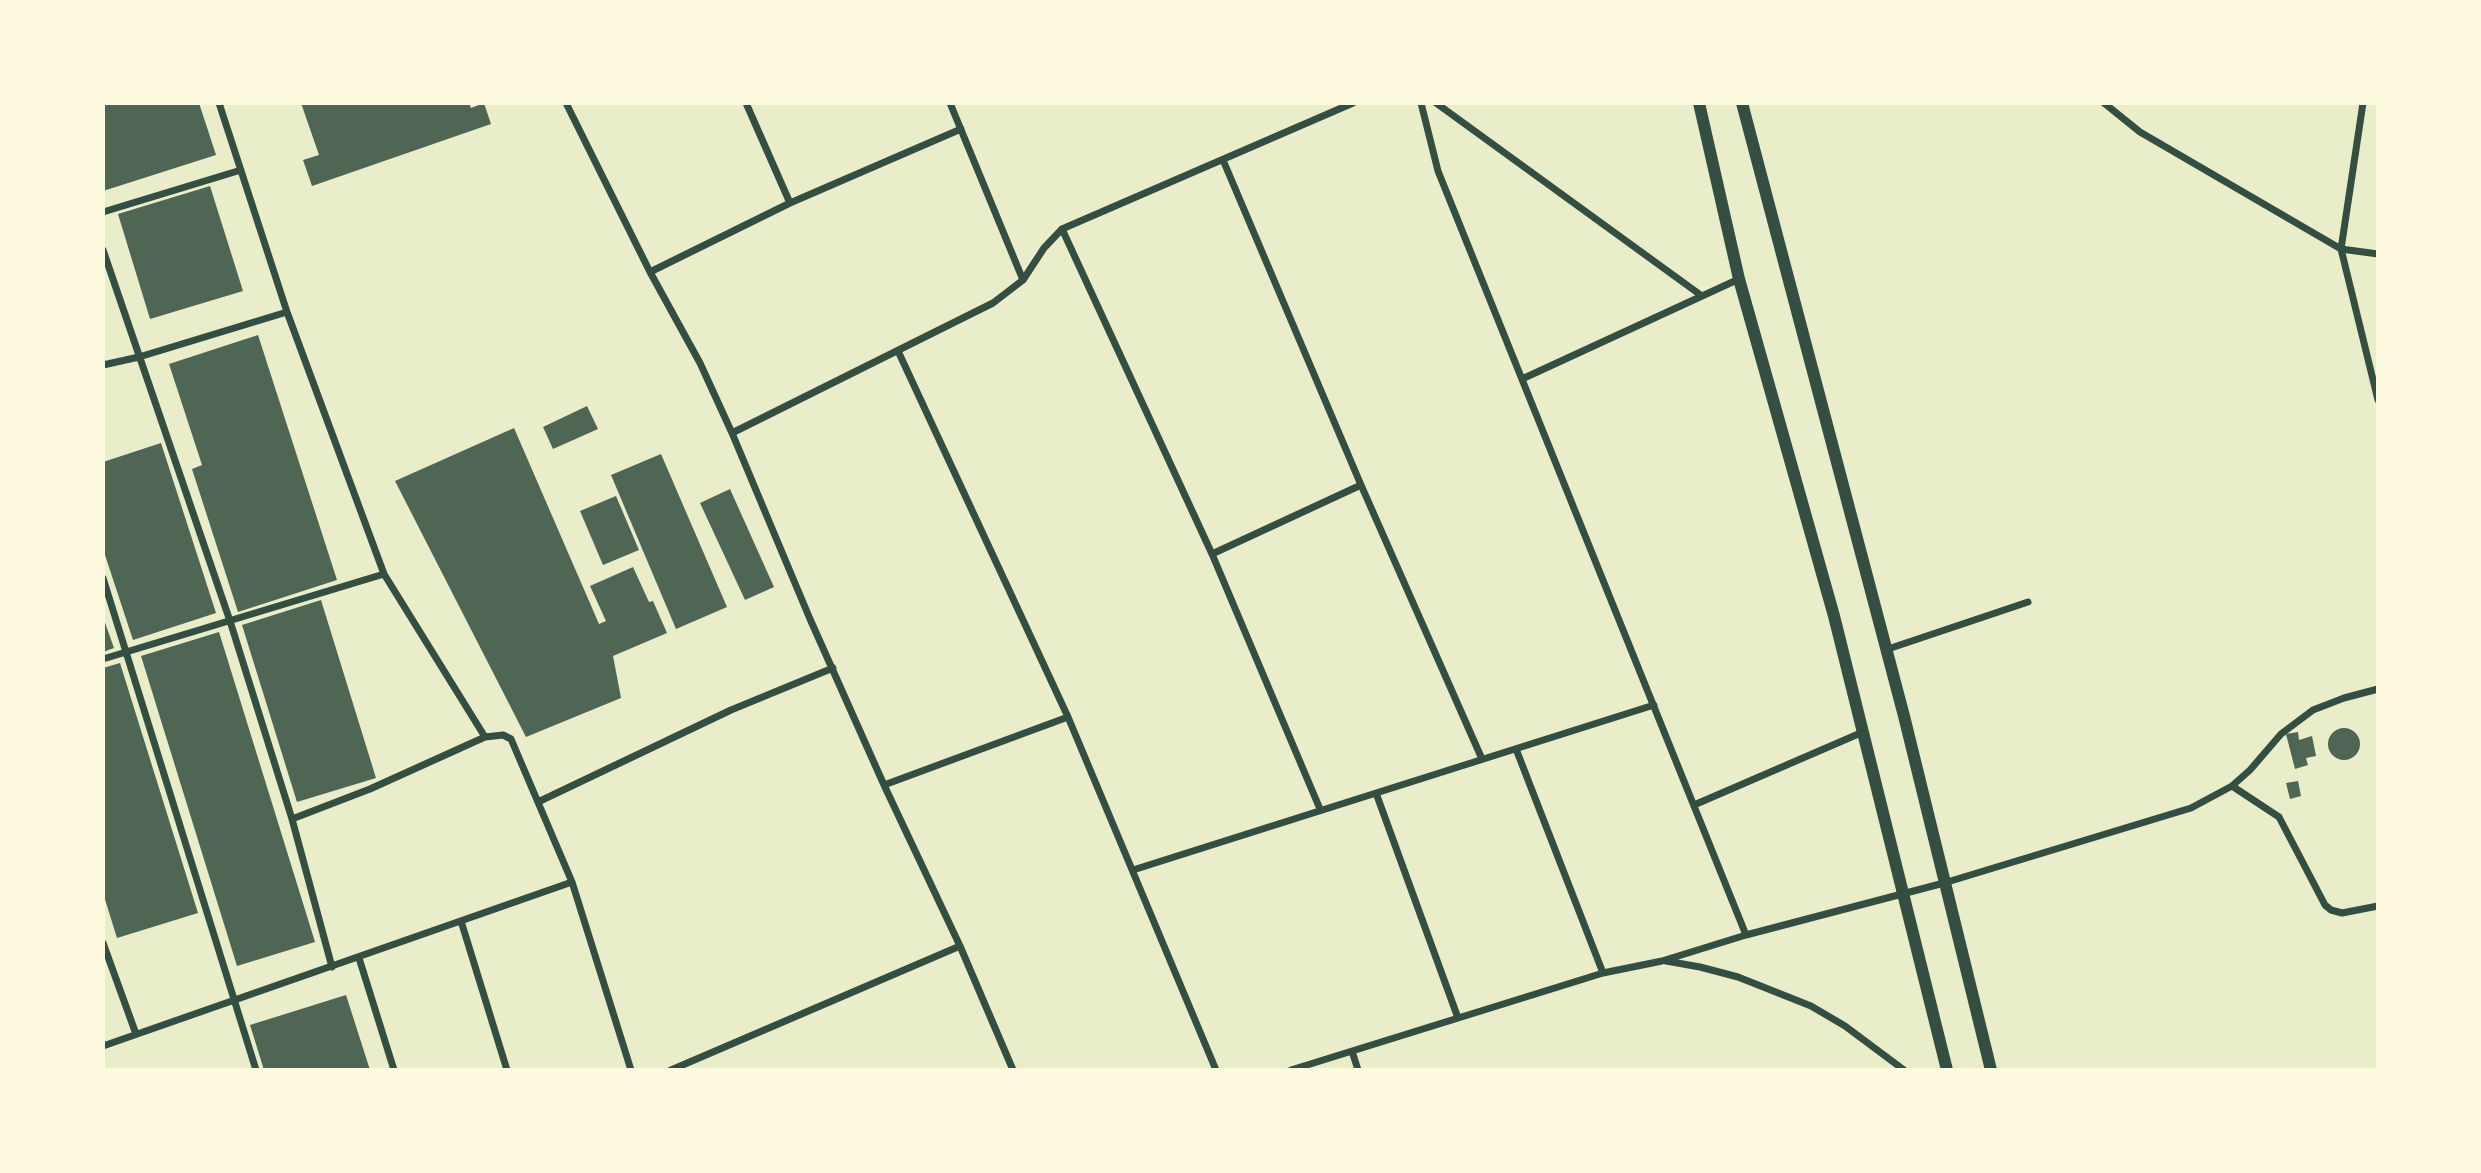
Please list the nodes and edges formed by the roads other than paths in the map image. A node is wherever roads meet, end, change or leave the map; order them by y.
1 (219, 103) edge
2 (566, 103) edge
3 (746, 103) edge
4 (950, 103) edge
5 (1353, 103) edge
6 (1421, 103) edge
7 (1436, 103) edge
8 (1699, 103) edge
9 (1742, 103) edge
10 (2104, 103) edge
11 (2363, 103) edge
12 (961, 129) junction
13 (1223, 160) junction
14 (241, 170) junction
15 (790, 203) junction
16 (103, 212) edge
17 (1062, 229) junction
18 (2342, 249) junction
19 (103, 250) edge
20 (2378, 254) edge
21 (650, 272) junction
22 (1739, 279) junction
23 (1023, 280) junction
24 (1702, 296) junction
25 (287, 312) junction
26 (898, 351) junction
27 (139, 357) junction
28 (103, 365) edge
29 (1522, 379) junction
30 (2378, 400) edge
31 (732, 433) junction
32 (1361, 485) junction
33 (1212, 554) junction
34 (384, 575) junction
35 (103, 578) edge
36 (2028, 601) dead end
37 (230, 621) junction
38 (1885, 650) junction
39 (127, 652) junction
40 (103, 659) edge
41 (833, 668) junction
42 (2378, 689) edge
43 (1654, 705) junction
44 (1068, 717) junction
45 (1863, 732) junction
46 (485, 737) junction
47 (1516, 749) junction
48 (1482, 759) junction
49 (884, 785) junction
50 (2232, 786) junction
51 (1376, 793) junction
52 (538, 802) junction
53 (1694, 805) junction
54 (1320, 809) junction
55 (292, 819) junction
56 (1133, 870) junction
57 (572, 882) junction
58 (1944, 883) junction
59 (1904, 892) junction
60 (2378, 906) edge
61 (461, 921) junction
62 (1746, 935) junction
63 (103, 943) edge
64 (960, 946) junction
65 (359, 958) junction
66 (1662, 961) junction
67 (332, 967) junction
68 (1603, 973) junction
69 (233, 999) junction
70 (1458, 1018) junction
71 (136, 1034) junction
72 (103, 1045) edge
73 (1352, 1051) junction
74 (256, 1070) edge
75 (394, 1070) edge
76 (507, 1070) edge
77 (631, 1070) edge
78 (671, 1070) edge
79 (1013, 1070) edge
80 (1216, 1070) edge
81 (1291, 1070) edge
82 (1358, 1070) edge
83 (1904, 1070) edge
84 (1947, 1070) edge
85 (1991, 1070) edge

1 - 14 street
2 - 21 street
3 - 15 street
4 - 12 street
5 - 13 street
6 - 29 street
7 - 24 street
8 - 22 main road
9 - 38 main road
10 - 18 street
11 - 18 street
12 - 15 street
12 - 23 street
13 - 17 street
13 - 32 street
14 - 16 street
14 - 25 street
15 - 21 street
17 - 23 street
17 - 33 street
18 - 20 street
18 - 30 street
19 - 27 street
21 - 31 street
22 - 24 street
22 - 45 main road
23 - 26 street
24 - 29 street
25 - 27 street
25 - 34 street
26 - 31 street
26 - 44 street
27 - 28 street
27 - 37 street
29 - 43 street
31 - 41 street
32 - 33 street
32 - 48 street
33 - 54 street
34 - 37 street
34 - 46 street
35 - 39 street
36 - 38 street
37 - 39 street
37 - 55 street
38 - 58 main road
39 - 40 street
39 - 69 street
41 - 49 street
41 - 52 street
42 - 50 street
43 - 47 street
43 - 53 street
44 - 49 street
44 - 56 street
45 - 53 street
45 - 59 main road
46 - 52 street
46 - 55 street
47 - 48 street
47 - 68 street
48 - 51 street
49 - 64 street
50 - 58 street
50 - 60 street
51 - 54 street
51 - 70 street
52 - 57 street
53 - 62 street
54 - 56 street
55 - 67 street
56 - 80 street
57 - 61 street
57 - 77 street
58 - 59 street
58 - 85 main road
59 - 62 street
59 - 84 main road
61 - 65 street
61 - 76 street
62 - 66 street
63 - 71 street
64 - 78 street
64 - 79 street
65 - 67 street
65 - 75 street
66 - 68 street
66 - 83 street
67 - 69 street
68 - 70 street
69 - 71 street
69 - 74 street
70 - 73 street
71 - 72 street
73 - 81 street
73 - 82 street

